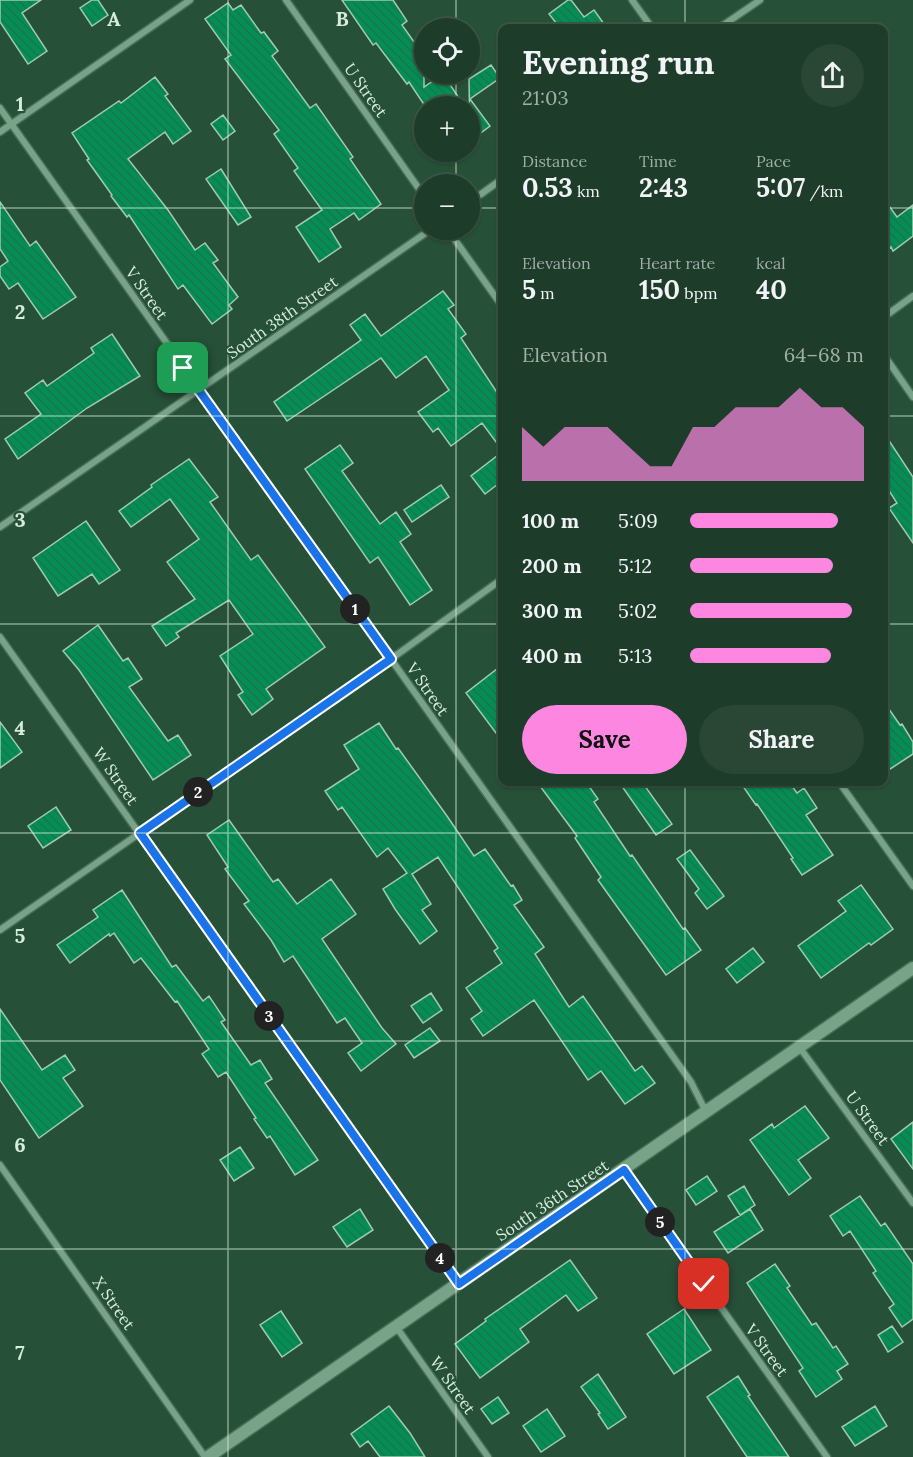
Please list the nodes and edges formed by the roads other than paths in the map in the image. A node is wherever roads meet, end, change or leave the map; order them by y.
1 (190, 0) edge
2 (286, 0) edge
3 (632, 0) edge
4 (760, 0) edge
5 (649, 24) edge
6 (725, 24) edge
7 (0, 108) edge
8 (11, 124) junction
9 (0, 132) edge
10 (414, 182) edge
11 (498, 182) edge
12 (480, 195) edge
13 (416, 240) edge
14 (455, 240) edge
15 (913, 296) edge
16 (498, 300) edge
17 (888, 314) edge
18 (888, 361) edge
19 (200, 390) junction
20 (913, 397) edge
21 (0, 527) edge
22 (498, 582) edge
23 (0, 637) edge
24 (391, 659) junction
25 (842, 786) edge
26 (140, 833) junction
27 (913, 886) edge
28 (0, 930) edge
29 (913, 968) edge
30 (800, 1048) junction
31 (706, 1112) junction
32 (0, 1165) edge
33 (624, 1170) junction
34 (913, 1203) edge
35 (459, 1284) junction
36 (397, 1328) junction
37 (207, 1457) edge
38 (488, 1457) edge
39 (827, 1457) edge

1 - 8 street
2 - 10 street, U Street
3 - 5 street
4 - 6 street
7 - 8 street, V Street
8 - 9 street
8 - 19 street, V Street
11 - 12 street
13 - 19 street, South 38th Street
14 - 16 street
15 - 17 street
18 - 20 street
19 - 21 street, South 38th Street
19 - 24 street, V Street
22 - 24 street
23 - 26 street, W Street
24 - 26 street
24 - 31 street, V Street
25 - 27 street
26 - 28 street
26 - 35 street, W Street
29 - 30 main road, South 36th Street
30 - 31 main road, South 36th Street
30 - 34 street, U Street
31 - 33 main road, South 36th Street
32 - 37 street, X Street
33 - 35 main road, South 36th Street
33 - 39 street, V Street
35 - 36 main road, South 36th Street
36 - 37 main road, South 36th Street
36 - 38 street, W Street

